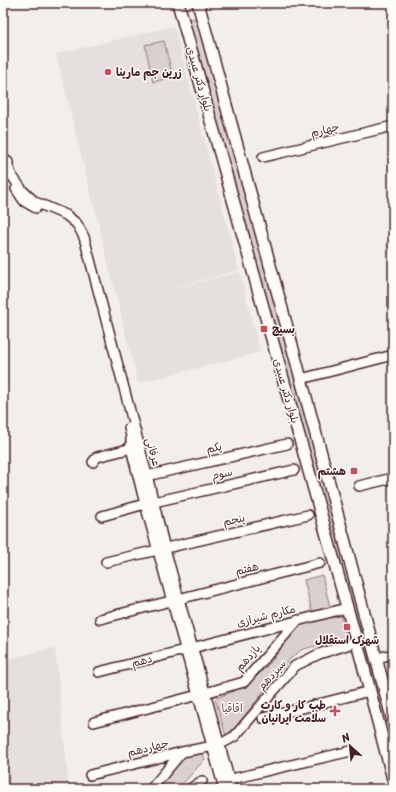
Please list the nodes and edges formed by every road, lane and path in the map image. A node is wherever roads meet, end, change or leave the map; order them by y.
1 (178, 3) edge
2 (198, 3) edge
3 (393, 126) edge
4 (263, 157) dead end
5 (3, 163) edge
6 (393, 356) edge
7 (301, 379) junction
8 (287, 444) dead end
9 (135, 447) junction
10 (93, 462) dead end
11 (294, 470) dead end
12 (143, 476) junction
13 (393, 478) edge
14 (359, 486) dead end
15 (150, 503) junction
16 (308, 515) dead end
17 (102, 516) dead end
18 (162, 550) junction
19 (106, 562) dead end
20 (320, 563) dead end
21 (175, 600) junction
22 (347, 608) junction
23 (100, 619) dead end
24 (298, 620) junction
25 (356, 642) junction
26 (188, 648) junction
27 (393, 654) edge
28 (377, 658) junction
29 (362, 661) junction
30 (99, 672) dead end
31 (370, 691) junction
32 (201, 694) junction
33 (263, 718) dead end
34 (393, 721) edge
35 (94, 722) dead end
36 (216, 746) junction
37 (351, 751) dead end
38 (182, 752) junction
39 (90, 774) dead end
40 (393, 779) edge
41 (202, 781) dead end
42 (225, 783) edge
43 (152, 789) edge
44 (190, 789) edge
45 (232, 789) edge

1 - 22 main road, بلوار دکتر عبیدی
2 - 7 main road, بلوار دکتر عبیدی
3 - 4 street, چهارم
5 - 9 street, عرفانی
6 - 7 street
7 - 28 main road, بلوار دکتر عبیدی
8 - 12 street, یکم
9 - 10 street
9 - 12 street, عرفانی
11 - 15 street, سوم
12 - 15 street, عرفانی
13 - 14 street
15 - 17 street
15 - 18 street, عرفانی
16 - 18 street, پنجم
18 - 19 street, پنجم
18 - 21 street, عرفانی
20 - 21 street, هفتم
21 - 23 street
21 - 26 street, عرفانی
22 - 24 street, مکارم شیرازی
22 - 25 main road, بلوار دکتر عبیدی
24 - 26 street, مکارم شیرازی
24 - 32 street, یازدهم
25 - 29 main road, بلوار دکتر عبیدی
25 - 36 street, سیزدهم
26 - 30 street, دهم
26 - 32 street, عرفانی
27 - 28 street
28 - 29 main road
28 - 34 main road, بلوار دکتر عبیدی
29 - 31 main road, بلوار دکتر عبیدی
31 - 33 street
31 - 40 main road, بلوار دکتر عبیدی
32 - 35 street, یازدهم
32 - 36 street, عرفانی
36 - 38 street, چهاردهم
36 - 42 street, عرفانی
37 - 42 street
38 - 39 street, چهاردهم
38 - 43 street
41 - 44 street
42 - 45 street, عرفانی

